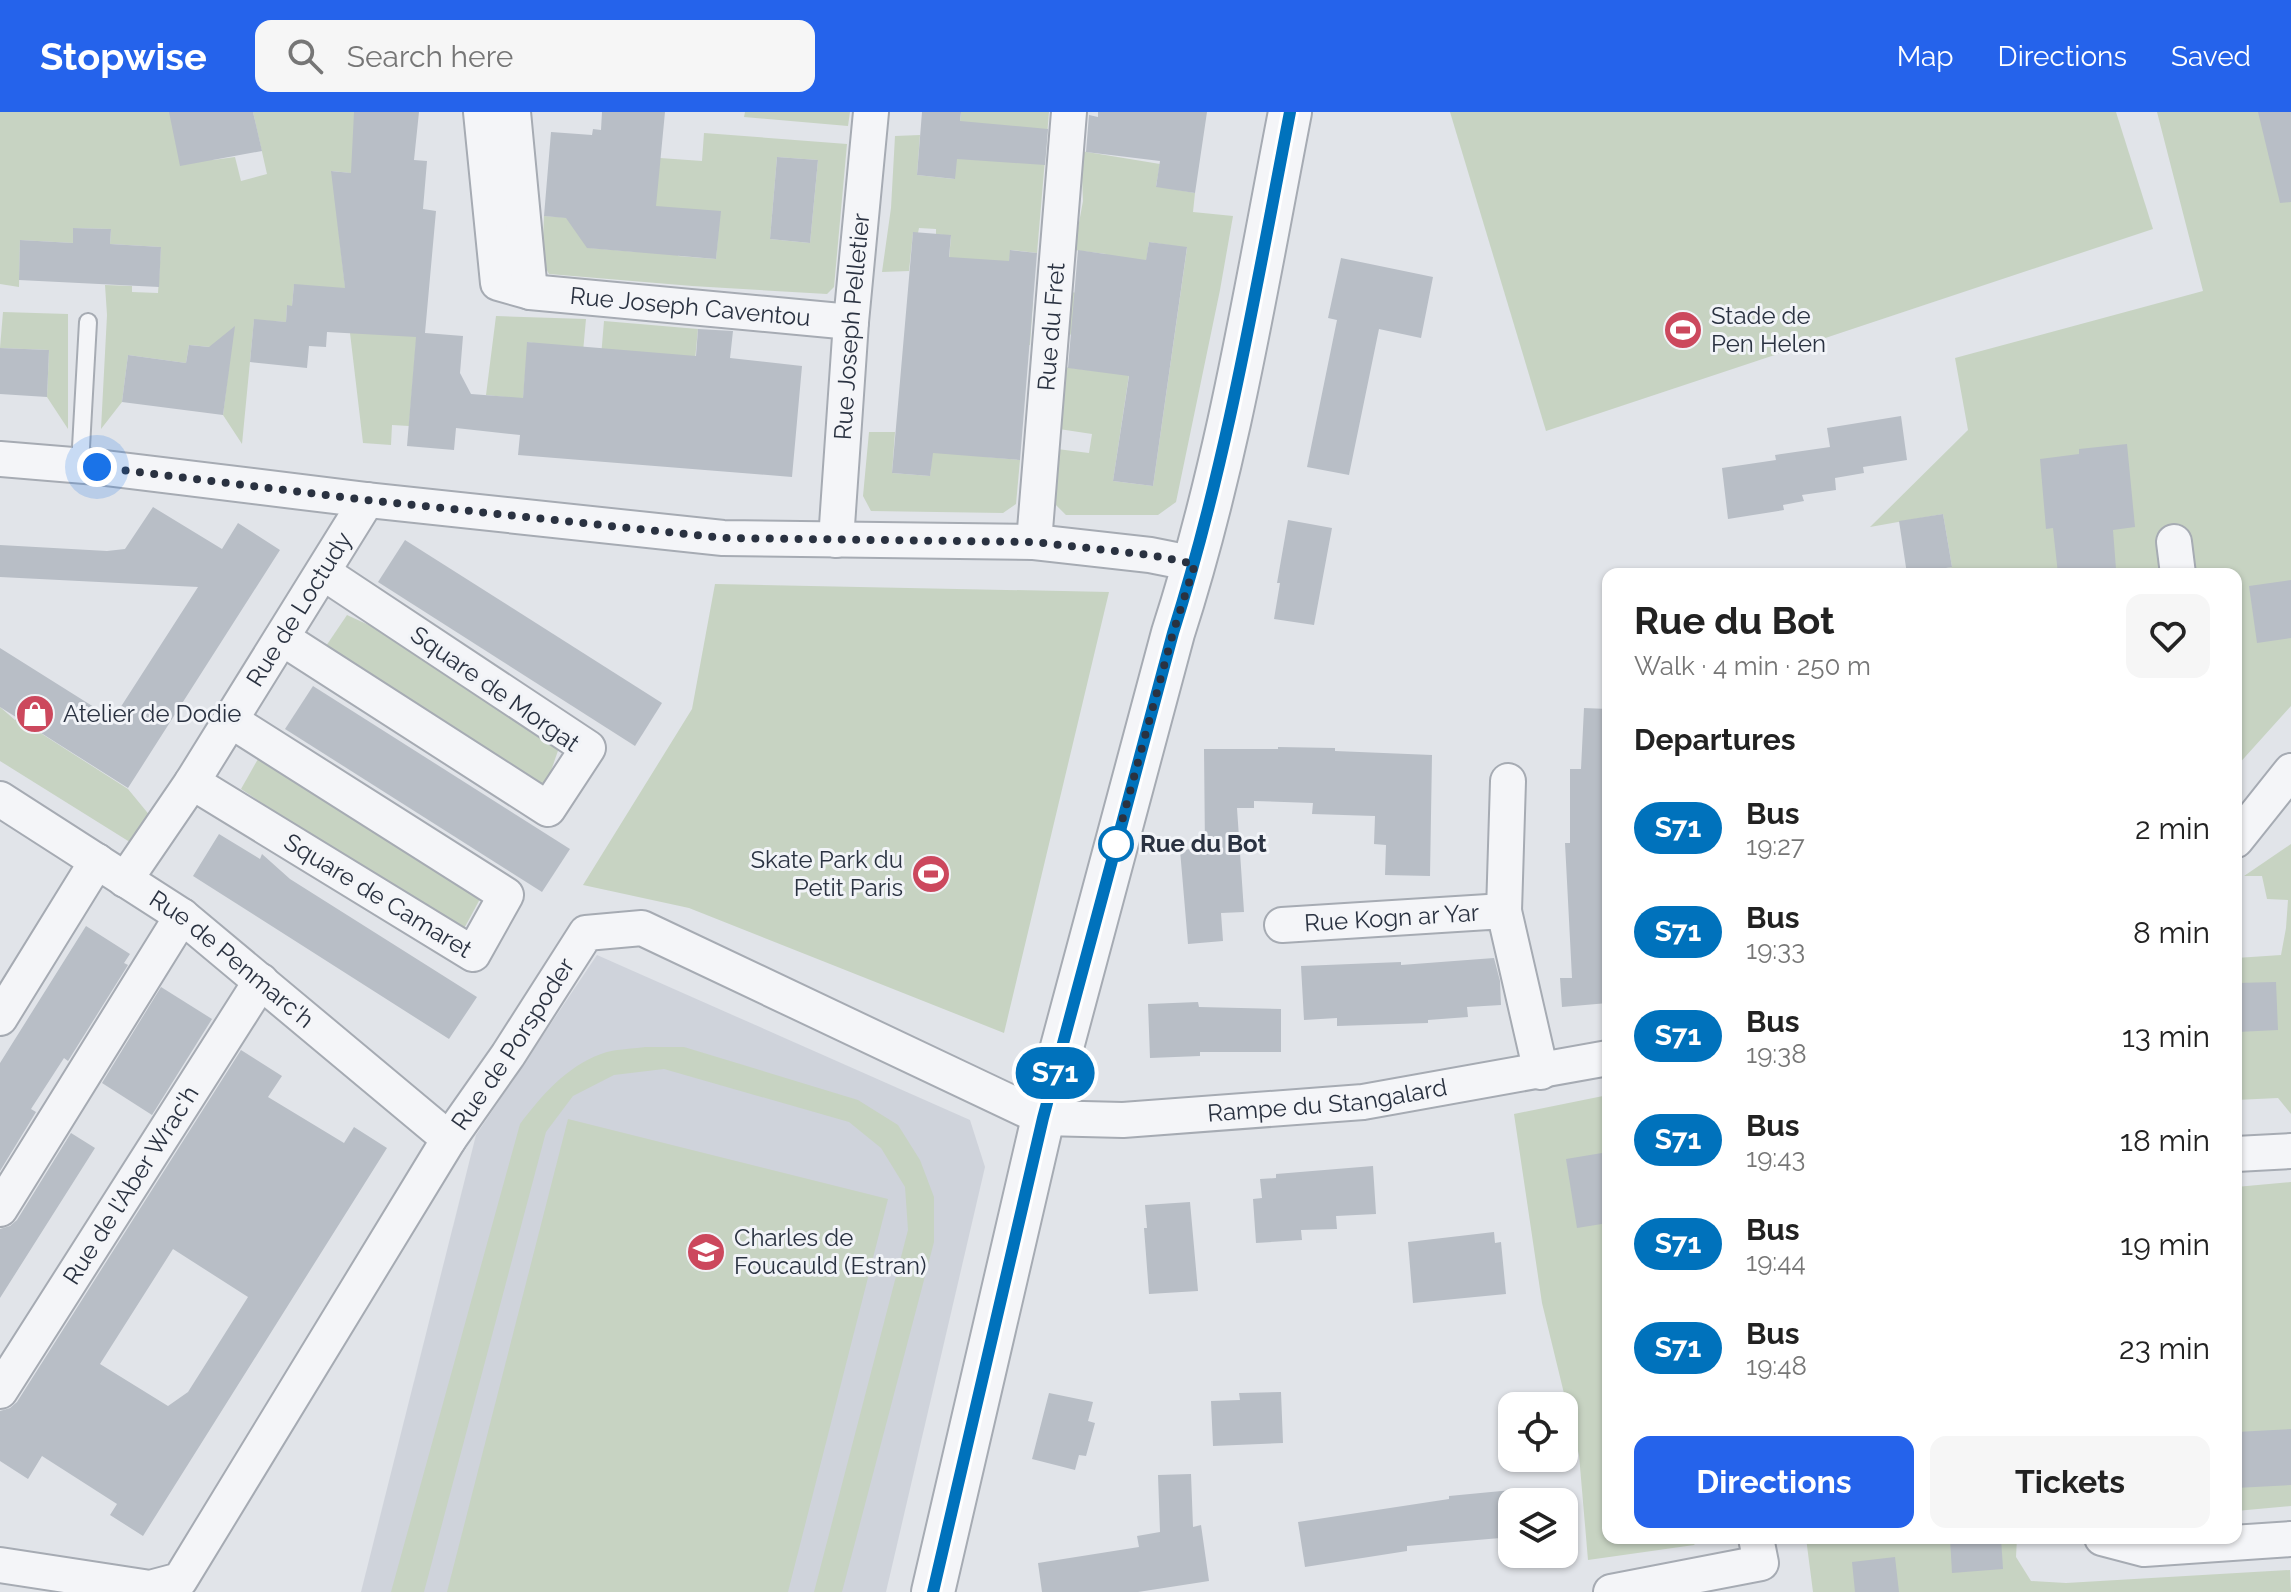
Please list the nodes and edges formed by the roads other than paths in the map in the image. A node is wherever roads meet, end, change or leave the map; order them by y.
1 (481, 112) edge
2 (513, 112) edge
3 (871, 112) edge
4 (1069, 112) edge
5 (1290, 112) edge
6 (530, 292) junction
7 (88, 322) dead end
8 (851, 322) junction
9 (0, 459) edge
10 (80, 465) junction
11 (367, 500) junction
12 (836, 540) junction
13 (1034, 542) junction
14 (1195, 564) junction
15 (324, 573) junction
16 (282, 638) junction
17 (230, 720) junction
18 (2291, 773) edge
19 (1508, 781) dead end
20 (192, 782) junction
21 (0, 799) edge
22 (2242, 828) edge
23 (97, 861) junction
24 (125, 880) junction
25 (1504, 911) junction
26 (182, 916) junction
27 (1282, 925) dead end
28 (261, 981) junction
29 (0, 1018) edge
30 (1602, 1059) edge
31 (1541, 1072) junction
32 (1043, 1118) junction
33 (449, 1139) junction
34 (2291, 1151) edge
35 (2242, 1154) edge
36 (0, 1209) edge
37 (0, 1391) edge
38 (2291, 1539) edge
39 (2242, 1542) edge
40 (1757, 1544) edge
41 (2125, 1544) edge
42 (2218, 1544) edge
43 (0, 1565) edge
44 (933, 1592) edge
45 (1611, 1592) edge

1 - 6 street, Rue Joseph Caventou
2 - 6 street
3 - 8 street, Rue Joseph Pelletier
4 - 13 street, Rue du Fret
5 - 14 street
6 - 8 street, Rue Joseph Caventou
7 - 10 lane
8 - 12 street, Rue Joseph Pelletier
9 - 10 street
10 - 11 street
11 - 12 street
11 - 15 street, Rue de Loctudy
12 - 13 street
13 - 14 street
14 - 32 street
15 - 16 street, Rue de Loctudy
15 - 16 street, Square de Morgat
16 - 17 street, Rue de Loctudy
17 - 20 street, Rue de Loctudy
17 - 20 street, Square de Camaret
18 - 22 street
19 - 25 street, Rue Kogn ar Yar
20 - 24 street, Rue de Loctudy
21 - 23 street, Rue de Penmarc'h
23 - 24 street, Rue de Penmarc'h
23 - 29 street
24 - 26 street, Rue de Penmarc'h
25 - 27 street, Rue Kogn ar Yar
25 - 31 street, Rue Kogn ar Yar
26 - 28 street, Rue de Penmarc'h
26 - 36 street
28 - 33 street, Rue de Penmarc'h
28 - 37 street, Rue de l'Aber Wrac'h
30 - 31 street, Rampe du Stangalard
31 - 32 street, Rampe du Stangalard
32 - 33 street, Rue de Porspoder
32 - 44 street
33 - 43 street, Rue de Porspoder
34 - 35 street
38 - 39 street
40 - 45 street
41 - 42 street

